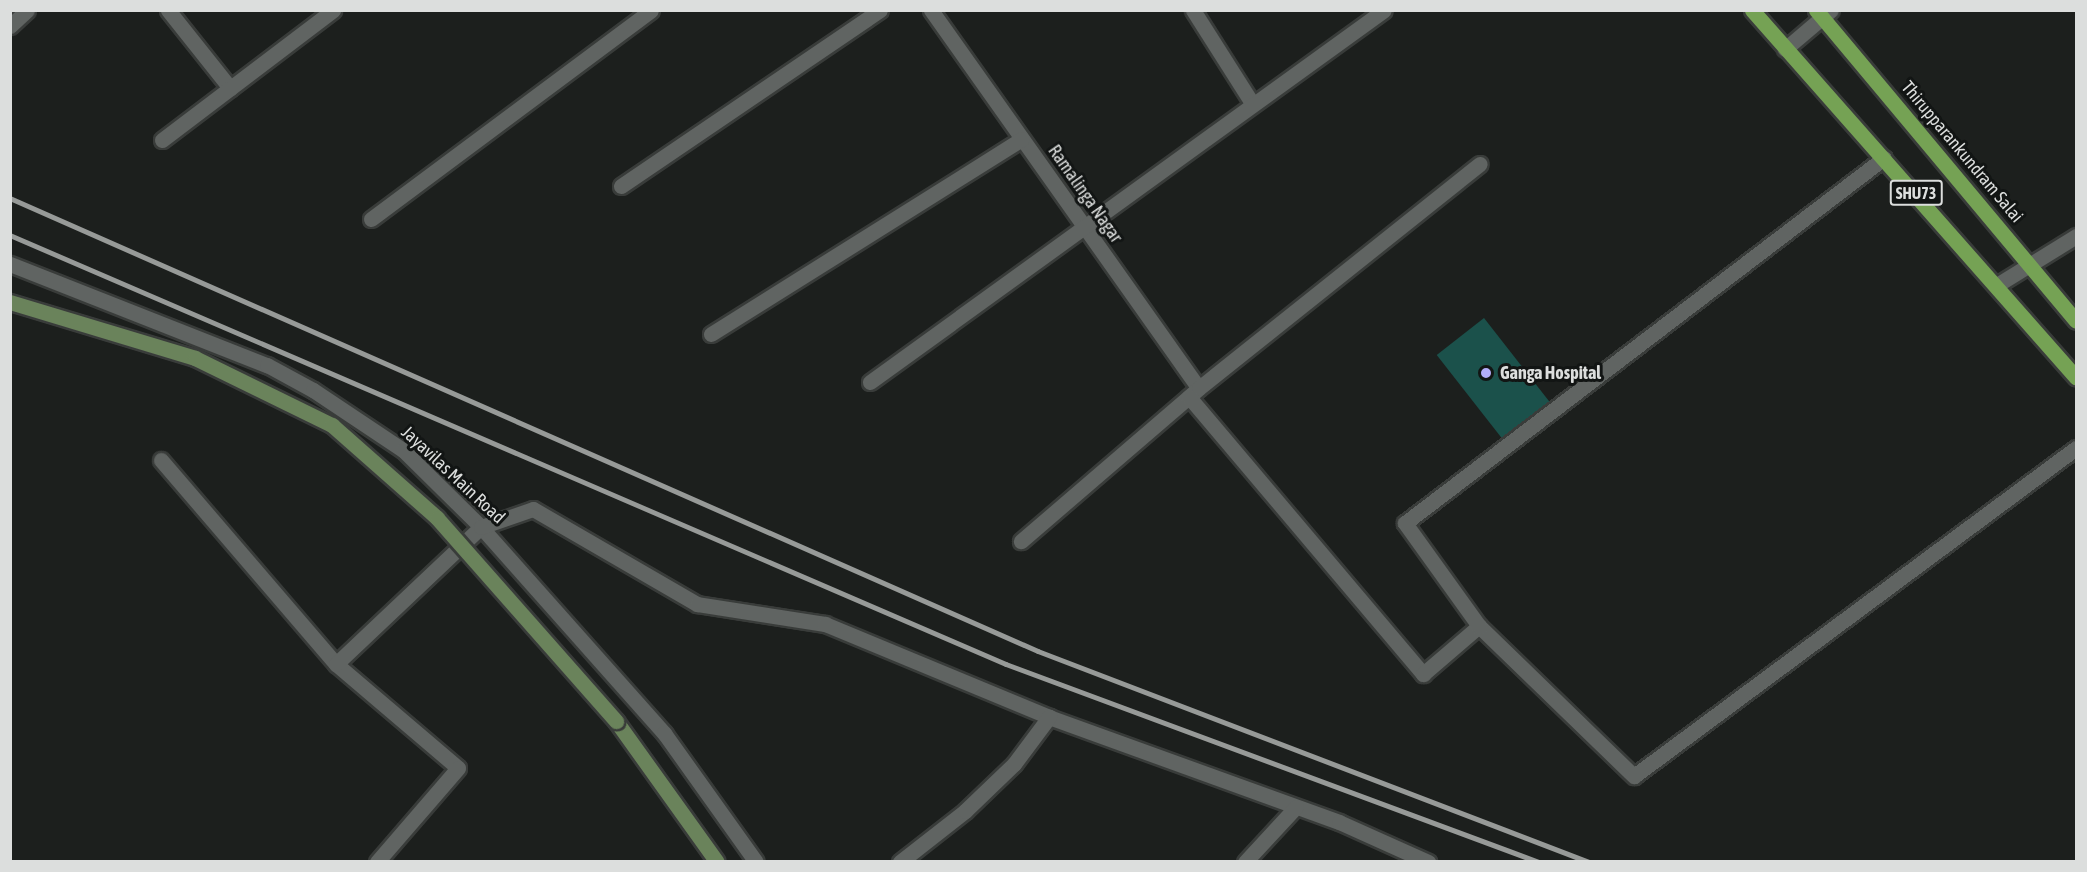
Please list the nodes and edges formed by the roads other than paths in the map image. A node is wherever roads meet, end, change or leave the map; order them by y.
1 (27, 10) edge
2 (168, 10) edge
3 (333, 10) edge
4 (651, 10) edge
5 (880, 10) edge
6 (931, 10) edge
7 (1193, 10) edge
8 (1384, 10) edge
9 (1752, 10) edge
10 (1823, 13) edge
11 (10, 26) edge
12 (1785, 49) junction
13 (230, 88) junction
14 (1252, 103) junction
15 (1022, 139) junction
16 (162, 140) dead end
17 (1884, 158) junction
18 (1480, 164) dead end
19 (621, 186) dead end
20 (371, 219) dead end
21 (1084, 226) junction
22 (2076, 236) edge
23 (10, 264) edge
24 (2031, 264) junction
25 (1997, 285) junction
26 (10, 302) edge
27 (2076, 321) edge
28 (711, 334) dead end
29 (2076, 377) edge
30 (870, 382) dead end
31 (1194, 392) junction
32 (2076, 448) edge
33 (161, 460) dead end
34 (481, 527) junction
35 (1021, 541) dead end
36 (1479, 626) junction
37 (336, 664) junction
38 (1049, 717) junction
39 (1296, 807) junction
40 (377, 861) edge
41 (717, 861) edge
42 (756, 861) edge
43 (900, 861) edge
44 (1245, 861) edge
45 (1428, 861) edge

1 - 11 street
2 - 13 street
3 - 13 street
4 - 20 street
5 - 19 street
6 - 15 street, Ramalinga Nagar
7 - 14 street
8 - 14 street
9 - 12 main road, SHU73
10 - 12 street
10 - 24 main road, Thirupparankundram Salai / SHU73
12 - 17 main road, SHU73
13 - 16 street
14 - 21 street
15 - 21 street, Ramalinga Nagar
15 - 28 street
17 - 25 main road, SHU73
17 - 36 street
18 - 31 street
21 - 30 street
21 - 31 street, Ramalinga Nagar
22 - 24 street
23 - 34 street, Jayavilas Main Road
24 - 25 street
24 - 27 main road, Thirupparankundram Salai / SHU73
25 - 29 main road, SHU73
26 - 41 street, bridge
31 - 35 street
31 - 36 street, Ramalinga Nagar
32 - 36 street
33 - 37 street
34 - 37 street
34 - 38 street
34 - 42 street, Jayavilas Main Road
37 - 40 street
38 - 39 street
38 - 43 street
39 - 44 street
39 - 45 street

